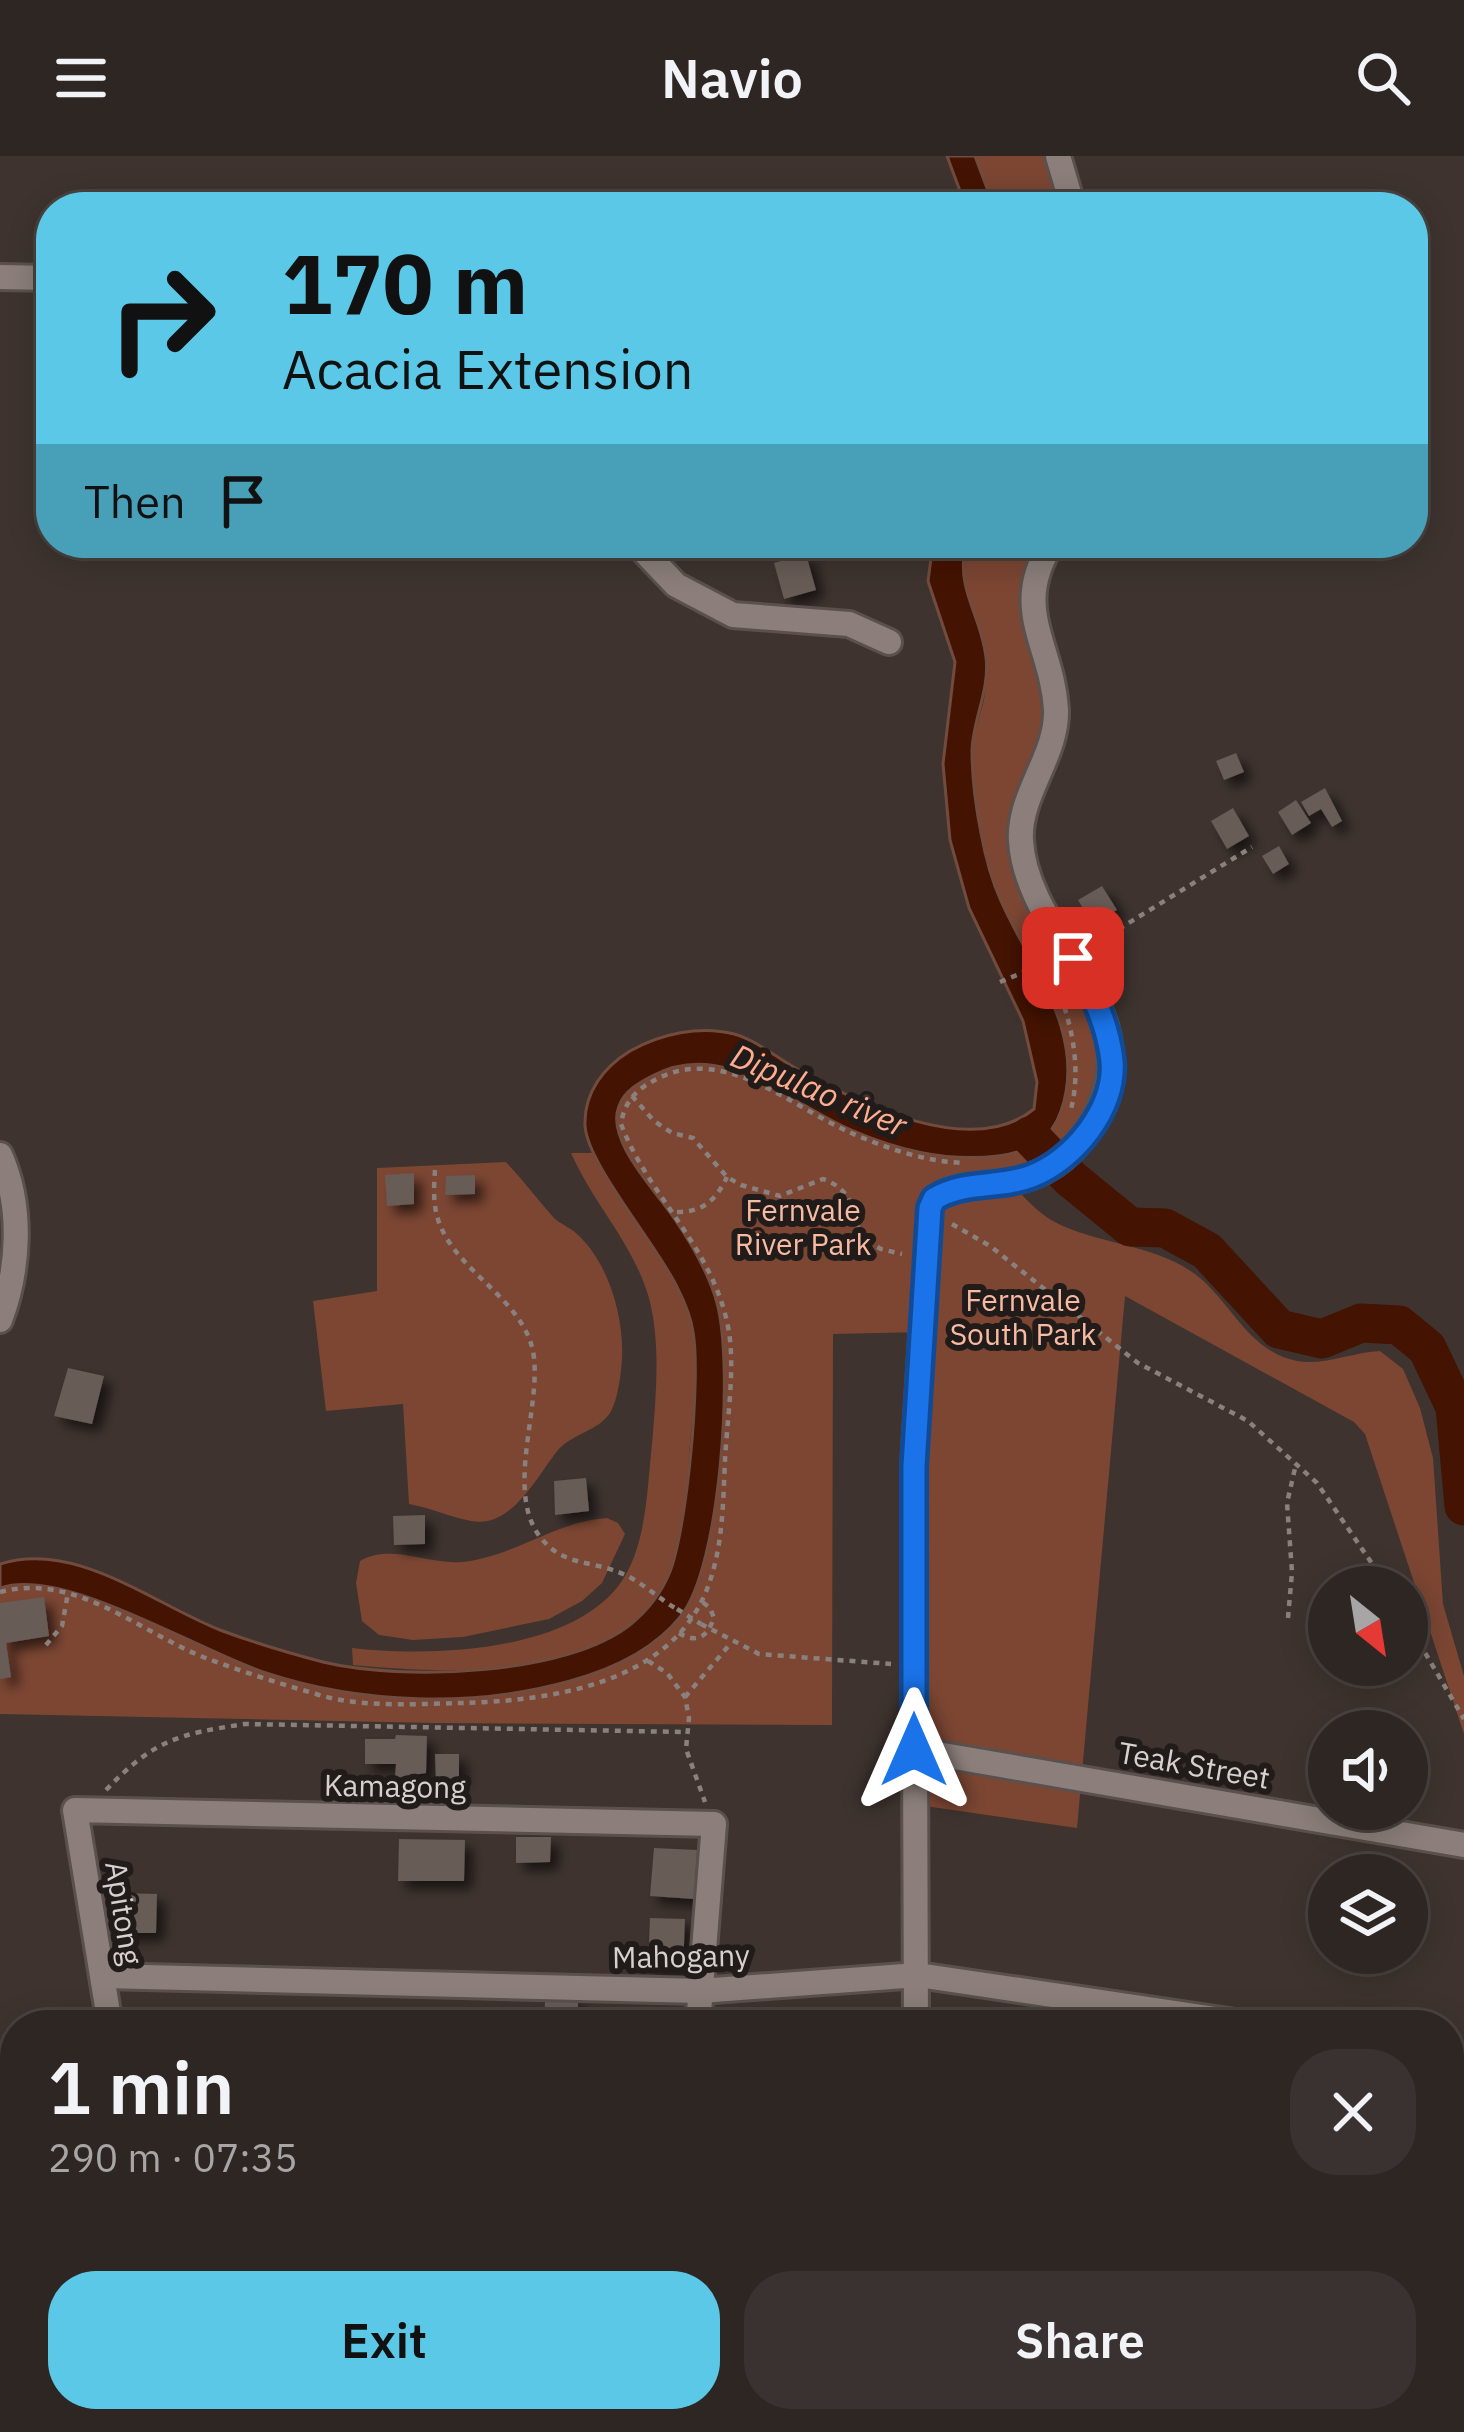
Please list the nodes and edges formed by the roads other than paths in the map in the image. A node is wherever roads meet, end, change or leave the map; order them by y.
1 (1058, 156) edge
2 (1069, 192) edge
3 (0, 277) edge
4 (36, 278) edge
5 (650, 558) edge
6 (1042, 558) edge
7 (889, 642) dead end
8 (0, 1155) edge
9 (0, 1320) edge
10 (914, 1750) junction
11 (85, 1811) joint
12 (1464, 1845) edge
13 (918, 1975) junction
14 (103, 1976) junction
15 (700, 1991) junction
16 (108, 2010) edge
17 (699, 2010) edge
18 (917, 2010) edge
19 (1134, 2010) edge

1 - 2 street
3 - 4 street
5 - 7 street
6 - 10 street
8 - 9 street
10 - 12 street, Teak Street
10 - 13 street
11 - 14 street, Apitong
11 - 15 street, Kamagong
13 - 15 street, Mahogany
13 - 18 street
13 - 19 street, Mahogany
14 - 15 street, Mahogany
14 - 16 street, Apitong
15 - 17 street

